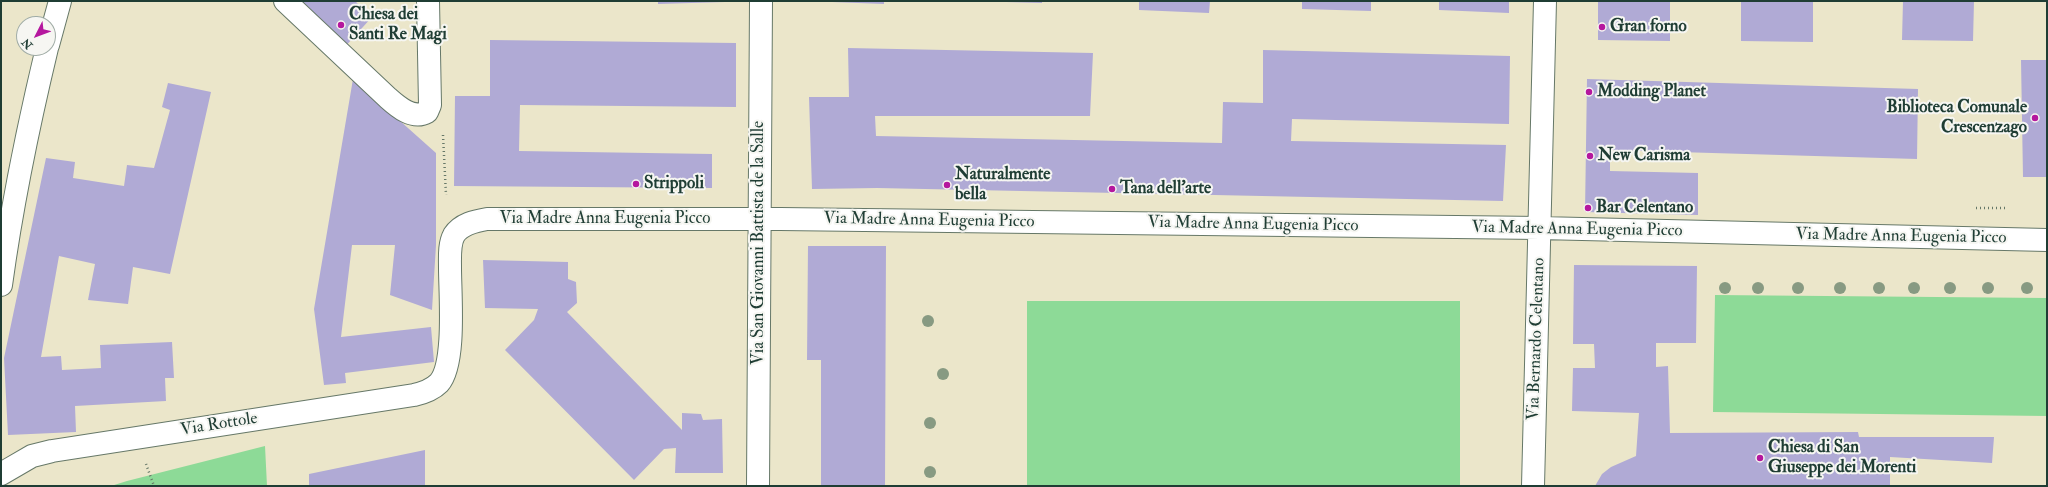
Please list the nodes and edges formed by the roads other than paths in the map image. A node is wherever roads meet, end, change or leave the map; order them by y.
1 (60, 1) edge
2 (285, 1) edge
3 (428, 1) edge
4 (760, 1) edge
5 (1545, 1) edge
6 (56, 16) edge
7 (45, 56) edge
8 (759, 220) junction
9 (1540, 228) junction
10 (2047, 240) edge
11 (1, 285) edge
12 (439, 382) joint
13 (1, 474) edge
14 (758, 486) edge
15 (1533, 486) edge

1 - 6 street
2 - 3 street
4 - 8 street, Via San Giovanni Battista de la Salle
5 - 9 street, Via Bernardo Celentano
7 - 11 street
8 - 9 street, Via Madre Anna Eugenia Picco
8 - 12 street, Via Madre Anna Eugenia Picco
8 - 14 street, Via San Giovanni Battista de la Salle
9 - 10 street, Via Madre Anna Eugenia Picco
9 - 15 street, Via Bernardo Celentano
12 - 13 street, Via Rottole

